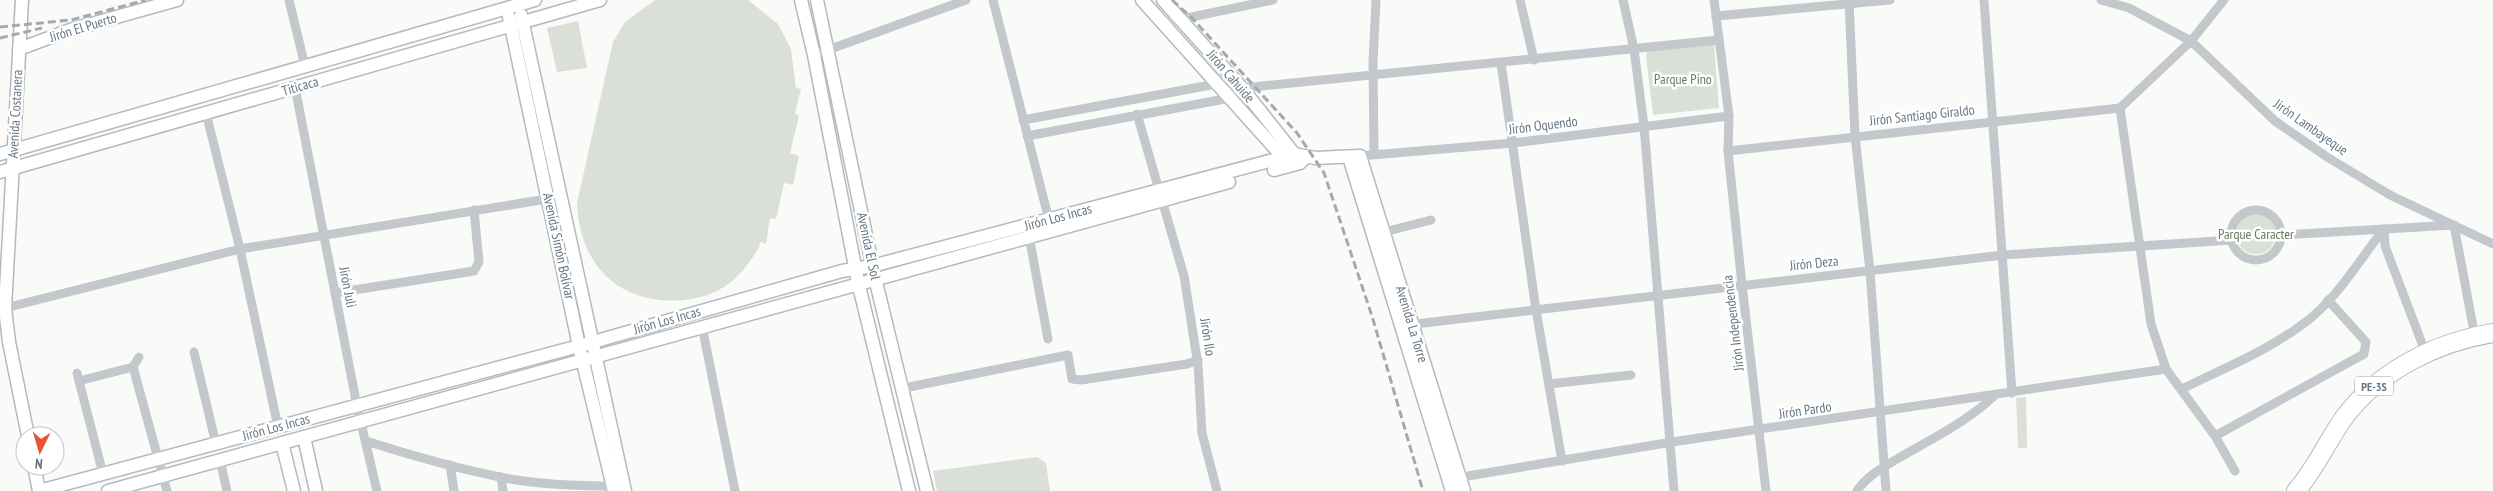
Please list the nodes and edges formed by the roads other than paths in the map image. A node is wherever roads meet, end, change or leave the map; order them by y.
1 (22, 0) edge
2 (177, 0) edge
3 (289, 0) edge
4 (534, 0) edge
5 (600, 0) edge
6 (801, 0) edge
7 (817, 0) edge
8 (966, 0) edge
9 (993, 0) edge
10 (1142, 0) edge
11 (1163, 0) edge
12 (1273, 0) edge
13 (1376, 0) edge
14 (1520, 0) edge
15 (1623, 0) edge
16 (1714, 0) edge
17 (1890, 0) edge
18 (1984, 0) edge
19 (2101, 0) edge
20 (2224, 0) edge
21 (1849, 2) edge
22 (512, 3) edge
23 (1716, 16) junction
24 (1180, 19) junction
25 (1163, 23) junction
26 (517, 24) junction
27 (1719, 40) junction
28 (2190, 41) junction
29 (1634, 48) junction
30 (19, 49) junction
31 (828, 50) junction
32 (814, 55) junction
33 (1534, 60) junction
34 (1501, 63) junction
35 (305, 66) junction
36 (1373, 75) junction
37 (1216, 84) junction
38 (295, 87) junction
39 (1242, 88) junction
40 (1230, 98) junction
41 (2120, 108) junction
42 (206, 113) junction
43 (1137, 114) junction
44 (1729, 116) junction
45 (1023, 120) junction
46 (1991, 122) junction
47 (1644, 126) junction
48 (1027, 136) junction
49 (1855, 136) junction
50 (1513, 143) junction
51 (14, 150) junction
52 (1728, 151) junction
53 (0, 154) edge
54 (1374, 154) junction
55 (1355, 157) junction
56 (1295, 160) junction
57 (13, 168) junction
58 (0, 172) edge
59 (1159, 195) junction
60 (555, 198) junction
61 (474, 210) junction
62 (1431, 220) dead end
63 (1050, 224) junction
64 (2454, 225) junction
65 (2384, 229) junction
66 (1384, 232) junction
67 (324, 234) junction
68 (2281, 235) junction
69 (1029, 236) junction
70 (2232, 240) junction
71 (2493, 244) edge
72 (2140, 245) junction
73 (240, 249) junction
74 (2003, 255) junction
75 (855, 268) junction
76 (1870, 271) junction
77 (873, 272) junction
78 (858, 282) junction
79 (1742, 285) junction
80 (335, 293) junction
81 (1656, 295) junction
82 (2328, 300) junction
83 (5, 308) junction
84 (1536, 310) junction
85 (1407, 325) junction
86 (702, 326) junction
87 (2493, 333) edge
88 (2475, 337) junction
89 (1048, 339) dead end
90 (585, 344) junction
91 (194, 352) dead end
92 (2426, 354) junction
93 (139, 357) dead end
94 (589, 359) junction
95 (1198, 360) junction
96 (133, 367) junction
97 (2166, 369) junction
98 (1631, 375) dead end
99 (1549, 384) junction
100 (909, 387) dead end
101 (2182, 389) junction
102 (2012, 393) junction
103 (1996, 395) junction
104 (357, 406) junction
105 (1880, 413) junction
106 (361, 421) junction
107 (26, 426) edge
108 (278, 427) junction
109 (1760, 430) junction
110 (2215, 436) junction
111 (304, 437) junction
112 (366, 442) junction
113 (1672, 442) junction
114 (282, 443) junction
115 (216, 444) junction
116 (156, 459) junction
117 (220, 460) junction
118 (1562, 461) junction
119 (450, 465) junction
120 (1884, 467) junction
121 (2235, 471) dead end
122 (103, 474) junction
123 (36, 476) edge
124 (164, 476) junction
125 (501, 477) junction
126 (1453, 482) edge
127 (552, 487) edge
128 (619, 489) edge
129 (39, 491) edge
130 (108, 491) edge
131 (167, 491) edge
132 (227, 491) edge
133 (294, 491) edge
134 (316, 491) edge
135 (377, 491) edge
136 (454, 491) edge
137 (503, 491) edge
138 (735, 491) edge
139 (909, 491) edge
140 (927, 491) edge
141 (1217, 491) edge
142 (1464, 491) edge
143 (1674, 491) edge
144 (1766, 491) edge
145 (1857, 491) edge
146 (1886, 491) edge
147 (2296, 491) edge

1 - 30 street, Avenida Costanera
2 - 30 street, Jirón El Puerto
3 - 35 street
4 - 22 street, Titicaca
5 - 26 street, Titicaca
6 - 32 street, Avenida El Sol
7 - 31 street, Avenida El Sol
8 - 31 street
9 - 45 street
10 - 25 street
11 - 24 street, Jirón Cahuide
12 - 24 street
13 - 36 street
14 - 33 street
15 - 29 street
16 - 23 street, Jirón Independencia
17 - 21 street
18 - 46 street
19 - 28 street, Jirón Lambayeque
20 - 28 street
21 - 23 street
21 - 49 street
22 - 26 street, Avenida Simón Bolívar
22 - 35 street, Titicaca
23 - 27 street, Jirón Independencia
24 - 25 street
24 - 39 street, Jirón Cahuide
25 - 37 street
26 - 38 street, Titicaca
26 - 60 street, Avenida Simón Bolívar
27 - 29 street
27 - 44 street, Jirón Independencia
28 - 41 street
28 - 64 street, Jirón Lambayeque
29 - 33 street
29 - 47 street
30 - 51 street, Avenida Costanera
31 - 32 street
31 - 77 street, Avenida El Sol
32 - 75 street, Avenida El Sol
33 - 34 street
34 - 36 street
34 - 50 street
35 - 51 street, Titicaca
36 - 39 street
36 - 54 street
37 - 39 street
37 - 40 street
37 - 45 street
38 - 42 street, Titicaca
38 - 67 street, Jirón Juli
39 - 40 street
39 - 56 street, Jirón Cahuide
40 - 43 street
40 - 56 street
41 - 46 street, Jirón Santiago Giraldo
41 - 72 street
42 - 57 street, Titicaca
42 - 73 street
43 - 48 street
43 - 59 street, Jirón Ilo
44 - 47 street, Jirón Oquendo
44 - 52 street, Jirón Independencia
45 - 48 street
46 - 49 street, Jirón Santiago Giraldo
46 - 74 street
47 - 50 street, Jirón Oquendo
47 - 81 street
48 - 63 street
49 - 52 street, Jirón Santiago Giraldo
49 - 76 street
50 - 54 street, Jirón Oquendo
50 - 84 street
51 - 53 street, Titicaca
51 - 57 street, Avenida Costanera
52 - 79 street, Jirón Independencia
54 - 55 street, Jirón Oquendo
55 - 56 street
55 - 66 street, Avenida La Torre
55 - 85 street, Avenida La Torre
56 - 59 street, Jirón Los Incas
57 - 58 street, Titicaca
57 - 83 street, Avenida Costanera
59 - 63 street, Jirón Los Incas
59 - 95 street, Jirón Ilo
60 - 61 street
60 - 90 street, Avenida Simón Bolívar
61 - 67 street
61 - 80 street
62 - 66 street
63 - 69 street, Jirón Los Incas
63 - 77 street, Jirón Los Incas
64 - 65 street
64 - 71 street, Jirón Lambayeque
64 - 88 street
65 - 68 street
65 - 82 street
65 - 92 street
66 - 85 street, Avenida La Torre
67 - 73 street
67 - 80 street, Jirón Juli
68 - 70 street
68 - 70 street
69 - 77 street, Jirón Los Incas
69 - 89 street
70 - 72 street, Jirón Deza
72 - 74 street, Jirón Deza
72 - 97 street
73 - 83 street
73 - 108 street
74 - 76 street, Jirón Deza
74 - 102 street
75 - 77 street, Jirón Los Incas
75 - 78 street, Avenida El Sol
75 - 90 street, Jirón Los Incas
76 - 79 street, Jirón Deza
76 - 105 street
77 - 78 street, Jirón Los Incas
77 - 140 street, Avenida El Sol
78 - 86 street, Jirón Los Incas
78 - 139 street, Avenida El Sol
79 - 81 street, Jirón Deza
79 - 109 street, Jirón Independencia
80 - 104 street, Jirón Juli
81 - 84 street, Jirón Deza
81 - 113 street
82 - 101 street
82 - 110 street
83 - 107 street, Avenida Costanera
84 - 85 street, Jirón Deza
84 - 99 street
85 - 126 street, Avenida La Torre
86 - 94 street, Jirón Los Incas
86 - 138 street
87 - 88 highway, PE-3S
88 - 92 highway, PE-3S
90 - 94 street, Avenida Simón Bolívar
90 - 104 street, Jirón Los Incas
91 - 115 street
92 - 147 highway, PE-3S
93 - 96 street
94 - 106 street, Jirón Los Incas
94 - 128 street, Avenida Simón Bolívar
95 - 100 street
95 - 141 street, Jirón Ilo
96 - 116 street
96 - 122 street
97 - 101 street
97 - 102 street, Jirón Pardo
98 - 99 street
99 - 118 street
101 - 110 street
102 - 103 street, Jirón Pardo
103 - 105 street, Jirón Pardo
103 - 120 street
104 - 106 street, Jirón Juli
104 - 108 street, Jirón Los Incas
105 - 109 street, Jirón Pardo
105 - 120 street
106 - 111 street, Jirón Los Incas
106 - 112 street, Jirón Juli
108 - 115 street, Jirón Los Incas
109 - 113 street, Jirón Pardo
109 - 144 street, Jirón Independencia
110 - 121 street
111 - 114 street, Jirón Los Incas
111 - 134 street
112 - 119 street
112 - 135 street, Jirón Juli
113 - 118 street, Jirón Pardo
113 - 143 street
114 - 117 street, Jirón Los Incas
114 - 133 street
115 - 116 street, Jirón Los Incas
116 - 122 street, Jirón Los Incas
116 - 124 street
117 - 124 street, Jirón Los Incas
117 - 132 street
118 - 126 street, Jirón Pardo
119 - 125 street
119 - 136 street
120 - 145 street
120 - 146 street
122 - 129 street, Jirón Los Incas
123 - 129 street
124 - 130 street, Jirón Los Incas
124 - 131 street
125 - 127 street
125 - 137 street
126 - 142 street, Avenida La Torre
127 - 128 street

